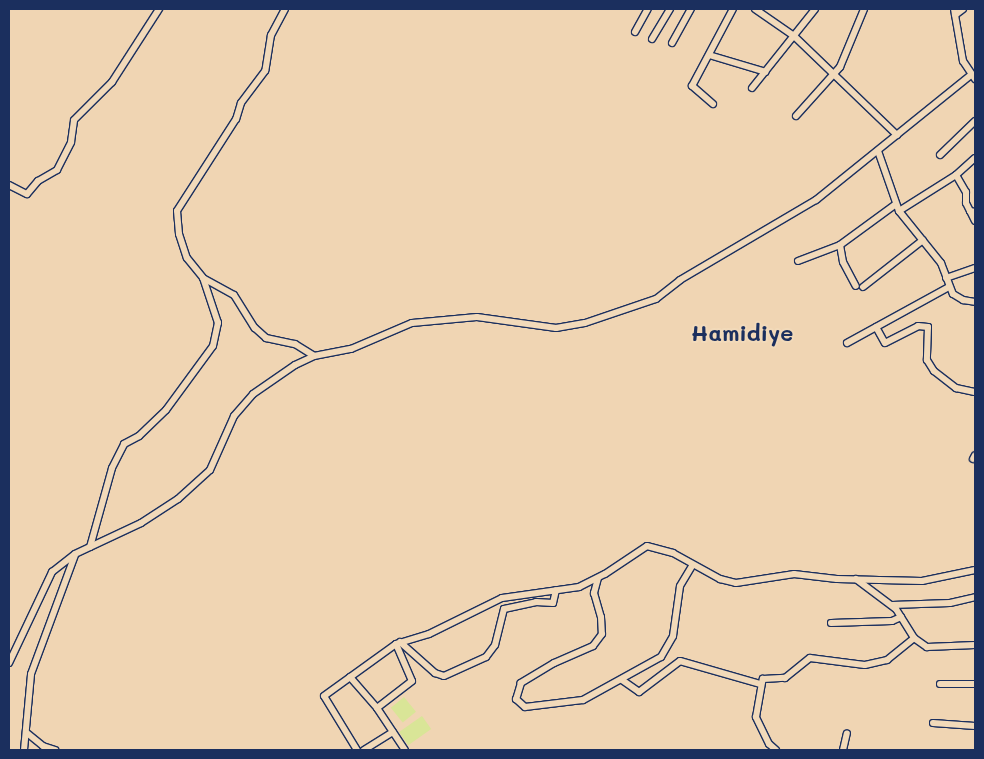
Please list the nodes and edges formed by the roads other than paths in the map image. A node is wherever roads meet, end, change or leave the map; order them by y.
1 (159, 9) edge
2 (284, 9) edge
3 (648, 9) edge
4 (670, 9) edge
5 (692, 9) edge
6 (733, 9) edge
7 (755, 9) edge
8 (815, 9) edge
9 (864, 9) edge
10 (963, 9) edge
11 (954, 12) edge
12 (635, 32) dead end
13 (794, 36) junction
14 (652, 39) dead end
15 (672, 43) dead end
16 (709, 55) junction
17 (766, 72) junction
18 (834, 73) junction
19 (973, 76) edge
20 (752, 88) dead end
21 (713, 104) dead end
22 (796, 116) dead end
23 (975, 121) edge
24 (897, 135) junction
25 (878, 151) junction
26 (940, 155) dead end
27 (975, 158) edge
28 (956, 176) junction
29 (9, 185) edge
30 (898, 208) junction
31 (973, 211) edge
32 (975, 222) edge
33 (923, 240) junction
34 (840, 245) junction
35 (798, 261) dead end
36 (975, 268) edge
37 (203, 278) junction
38 (946, 278) junction
39 (949, 287) junction
40 (975, 302) edge
41 (876, 327) junction
42 (847, 343) dead end
43 (314, 356) junction
44 (975, 392) edge
45 (90, 547) junction
46 (75, 554) junction
47 (692, 566) junction
48 (975, 570) edge
49 (598, 578) junction
50 (855, 579) junction
51 (556, 590) junction
52 (975, 597) edge
53 (890, 604) junction
54 (901, 617) junction
55 (831, 623) dead end
56 (914, 638) junction
57 (398, 643) junction
58 (975, 645) edge
59 (9, 663) edge
60 (350, 677) junction
61 (622, 680) junction
62 (760, 684) junction
63 (940, 684) dead end
64 (975, 684) edge
65 (377, 708) junction
66 (933, 723) dead end
67 (975, 726) edge
68 (27, 732) junction
69 (393, 732) junction
70 (847, 733) dead end
71 (24, 750) edge
72 (55, 750) edge
73 (356, 750) edge
74 (364, 750) edge
75 (405, 750) edge
76 (776, 750) edge
77 (843, 750) edge

1 - 29 street
2 - 37 street
3 - 12 street
4 - 14 street
5 - 15 street
6 - 16 street
7 - 13 street
8 - 13 street
9 - 18 street
10 - 11 street
11 - 19 street
13 - 17 street
13 - 18 street
16 - 17 street
16 - 21 street
17 - 20 street
18 - 22 street
18 - 24 street
19 - 24 street
23 - 26 street
24 - 25 street
25 - 30 street
25 - 43 street
27 - 28 street
28 - 30 street
28 - 31 street
30 - 33 street
30 - 34 street
31 - 32 street
33 - 34 street
33 - 38 street
34 - 35 street
36 - 38 street
37 - 43 street
37 - 45 street
38 - 39 street
39 - 40 street
39 - 41 street
41 - 42 street
41 - 44 street
43 - 45 street
45 - 46 street
46 - 59 street
46 - 68 street
47 - 49 street
47 - 50 street
47 - 61 street
48 - 50 street
49 - 51 street
49 - 61 street
50 - 53 street
51 - 57 street
51 - 57 street
52 - 53 street
53 - 54 street
54 - 55 street
54 - 56 street
56 - 58 street
56 - 62 street
57 - 60 street
57 - 65 street
60 - 65 street
60 - 73 street
61 - 62 street
62 - 76 street
63 - 64 street
65 - 69 street
66 - 67 street
68 - 71 street
68 - 72 street
69 - 74 street
69 - 75 street
70 - 77 street

